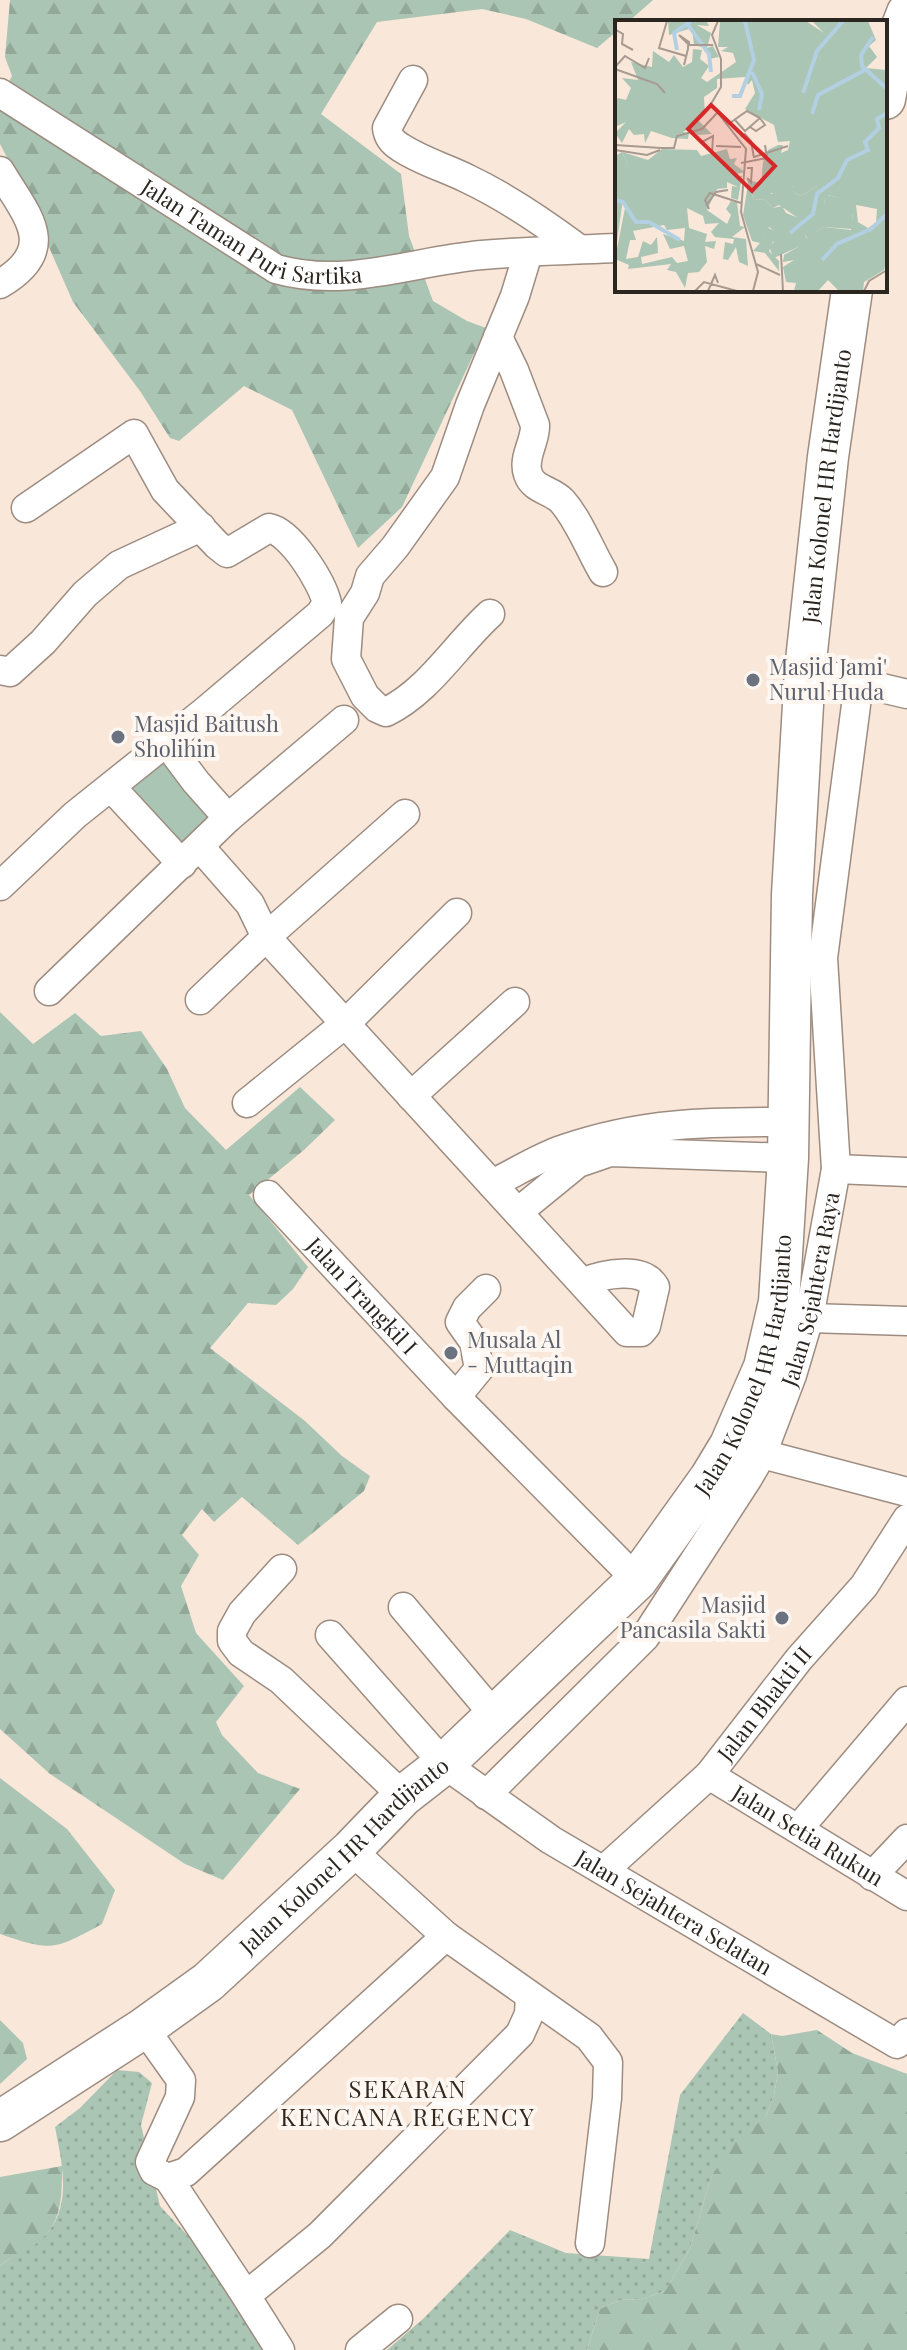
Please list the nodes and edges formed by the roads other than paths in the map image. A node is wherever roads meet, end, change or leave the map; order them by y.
1 (907, 13) edge
2 (413, 80) dead end
3 (887, 88) edge
4 (0, 93) edge
5 (0, 171) edge
6 (615, 248) edge
7 (579, 249) junction
8 (528, 253) junction
9 (0, 284) edge
10 (852, 292) edge
11 (498, 337) junction
12 (26, 508) dead end
13 (201, 527) junction
14 (603, 572) dead end
15 (490, 614) dead end
16 (0, 670) edge
17 (805, 670) junction
18 (859, 682) junction
19 (907, 694) edge
20 (344, 720) dead end
21 (166, 742) junction
22 (111, 787) junction
23 (405, 814) dead end
24 (228, 818) junction
25 (191, 855) junction
26 (0, 886) edge
27 (457, 913) dead end
28 (266, 937) junction
29 (49, 991) dead end
30 (200, 1000) dead end
31 (515, 1002) dead end
32 (346, 1023) junction
33 (411, 1096) junction
34 (247, 1103) dead end
35 (789, 1140) junction
36 (567, 1158) junction
37 (836, 1169) junction
38 (907, 1172) edge
39 (492, 1184) junction
40 (268, 1195) dead end
41 (518, 1212) junction
42 (584, 1282) dead end
43 (486, 1289) dead end
44 (809, 1318) junction
45 (907, 1321) edge
46 (778, 1371) junction
47 (456, 1397) junction
48 (762, 1454) junction
49 (907, 1492) edge
50 (907, 1519) edge
51 (282, 1569) dead end
52 (624, 1593) junction
53 (403, 1607) dead end
54 (330, 1635) dead end
55 (645, 1637) junction
56 (907, 1701) edge
57 (495, 1716) junction
58 (444, 1764) junction
59 (709, 1775) junction
60 (486, 1795) junction
61 (403, 1796) junction
62 (799, 1828) junction
63 (907, 1839) edge
64 (351, 1850) junction
65 (604, 1870) junction
66 (872, 1876) junction
67 (907, 1896) edge
68 (446, 1936) junction
69 (530, 1996) junction
70 (144, 2028) junction
71 (907, 2033) edge
72 (0, 2121) edge
73 (168, 2178) junction
74 (590, 2243) dead end
75 (241, 2288) junction
76 (398, 2319) dead end
77 (280, 2350) edge
78 (360, 2350) edge

1 - 3 main road
2 - 7 street
4 - 8 street, Jalan Taman Puri Sartika
5 - 9 street
6 - 7 street, Jalan Taman Puri Sartika
7 - 8 street, Jalan Taman Puri Sartika
8 - 11 street
10 - 17 main road, Jalan Kolonel HR Hardijanto
11 - 14 street
11 - 15 street
12 - 13 street
13 - 16 street
13 - 21 street
17 - 18 street
17 - 35 main road, Jalan Kolonel HR Hardijanto
18 - 19 street
18 - 37 street, Jalan Sejahtera Raya
20 - 24 street
21 - 22 street
21 - 24 street
22 - 25 street
22 - 26 street
23 - 28 street
24 - 25 street
25 - 28 street
25 - 29 street
27 - 32 street
28 - 30 street
28 - 32 street
31 - 33 street
32 - 33 street
32 - 34 street
33 - 39 street
35 - 36 street
35 - 46 main road, Jalan Kolonel HR Hardijanto
36 - 39 street
36 - 41 street
37 - 38 street
37 - 44 street, Jalan Sejahtera Raya
39 - 41 street
40 - 47 street, Jalan Trangkil I
41 - 42 street
43 - 47 street
44 - 45 street
44 - 46 street, Jalan Sejahtera Raya
46 - 48 street, Jalan Sejahtera Raya
46 - 52 main road, Jalan Kolonel HR Hardijanto
47 - 52 street, Jalan Trangkil I
48 - 49 street
48 - 55 street, Jalan Sejahtera Raya
50 - 59 street, Jalan Bhakti II
51 - 61 street
52 - 55 street, Jalan Trangkil I
52 - 57 main road, Jalan Kolonel HR Hardijanto
53 - 57 street
54 - 58 street, Jalan Sejahtera Selatan
55 - 60 street, Jalan Sejahtera Raya
56 - 62 street
57 - 58 main road, Jalan Kolonel HR Hardijanto
58 - 60 street, Jalan Sejahtera Selatan
58 - 61 main road, Jalan Kolonel HR Hardijanto
59 - 62 street, Jalan Setia Rukun
59 - 65 street, Jalan Bhakti II
60 - 65 street, Jalan Sejahtera Selatan
61 - 64 main road, Jalan Kolonel HR Hardijanto
62 - 66 street, Jalan Setia Rukun
63 - 66 street
64 - 68 street
64 - 70 main road, Jalan Kolonel HR Hardijanto
65 - 71 street, Jalan Sejahtera Selatan
66 - 67 street, Jalan Setia Rukun
68 - 69 street
68 - 73 street
69 - 74 street
69 - 75 street
70 - 72 main road, Jalan Kolonel HR Hardijanto
70 - 73 street
73 - 75 street
75 - 77 street
76 - 78 street

